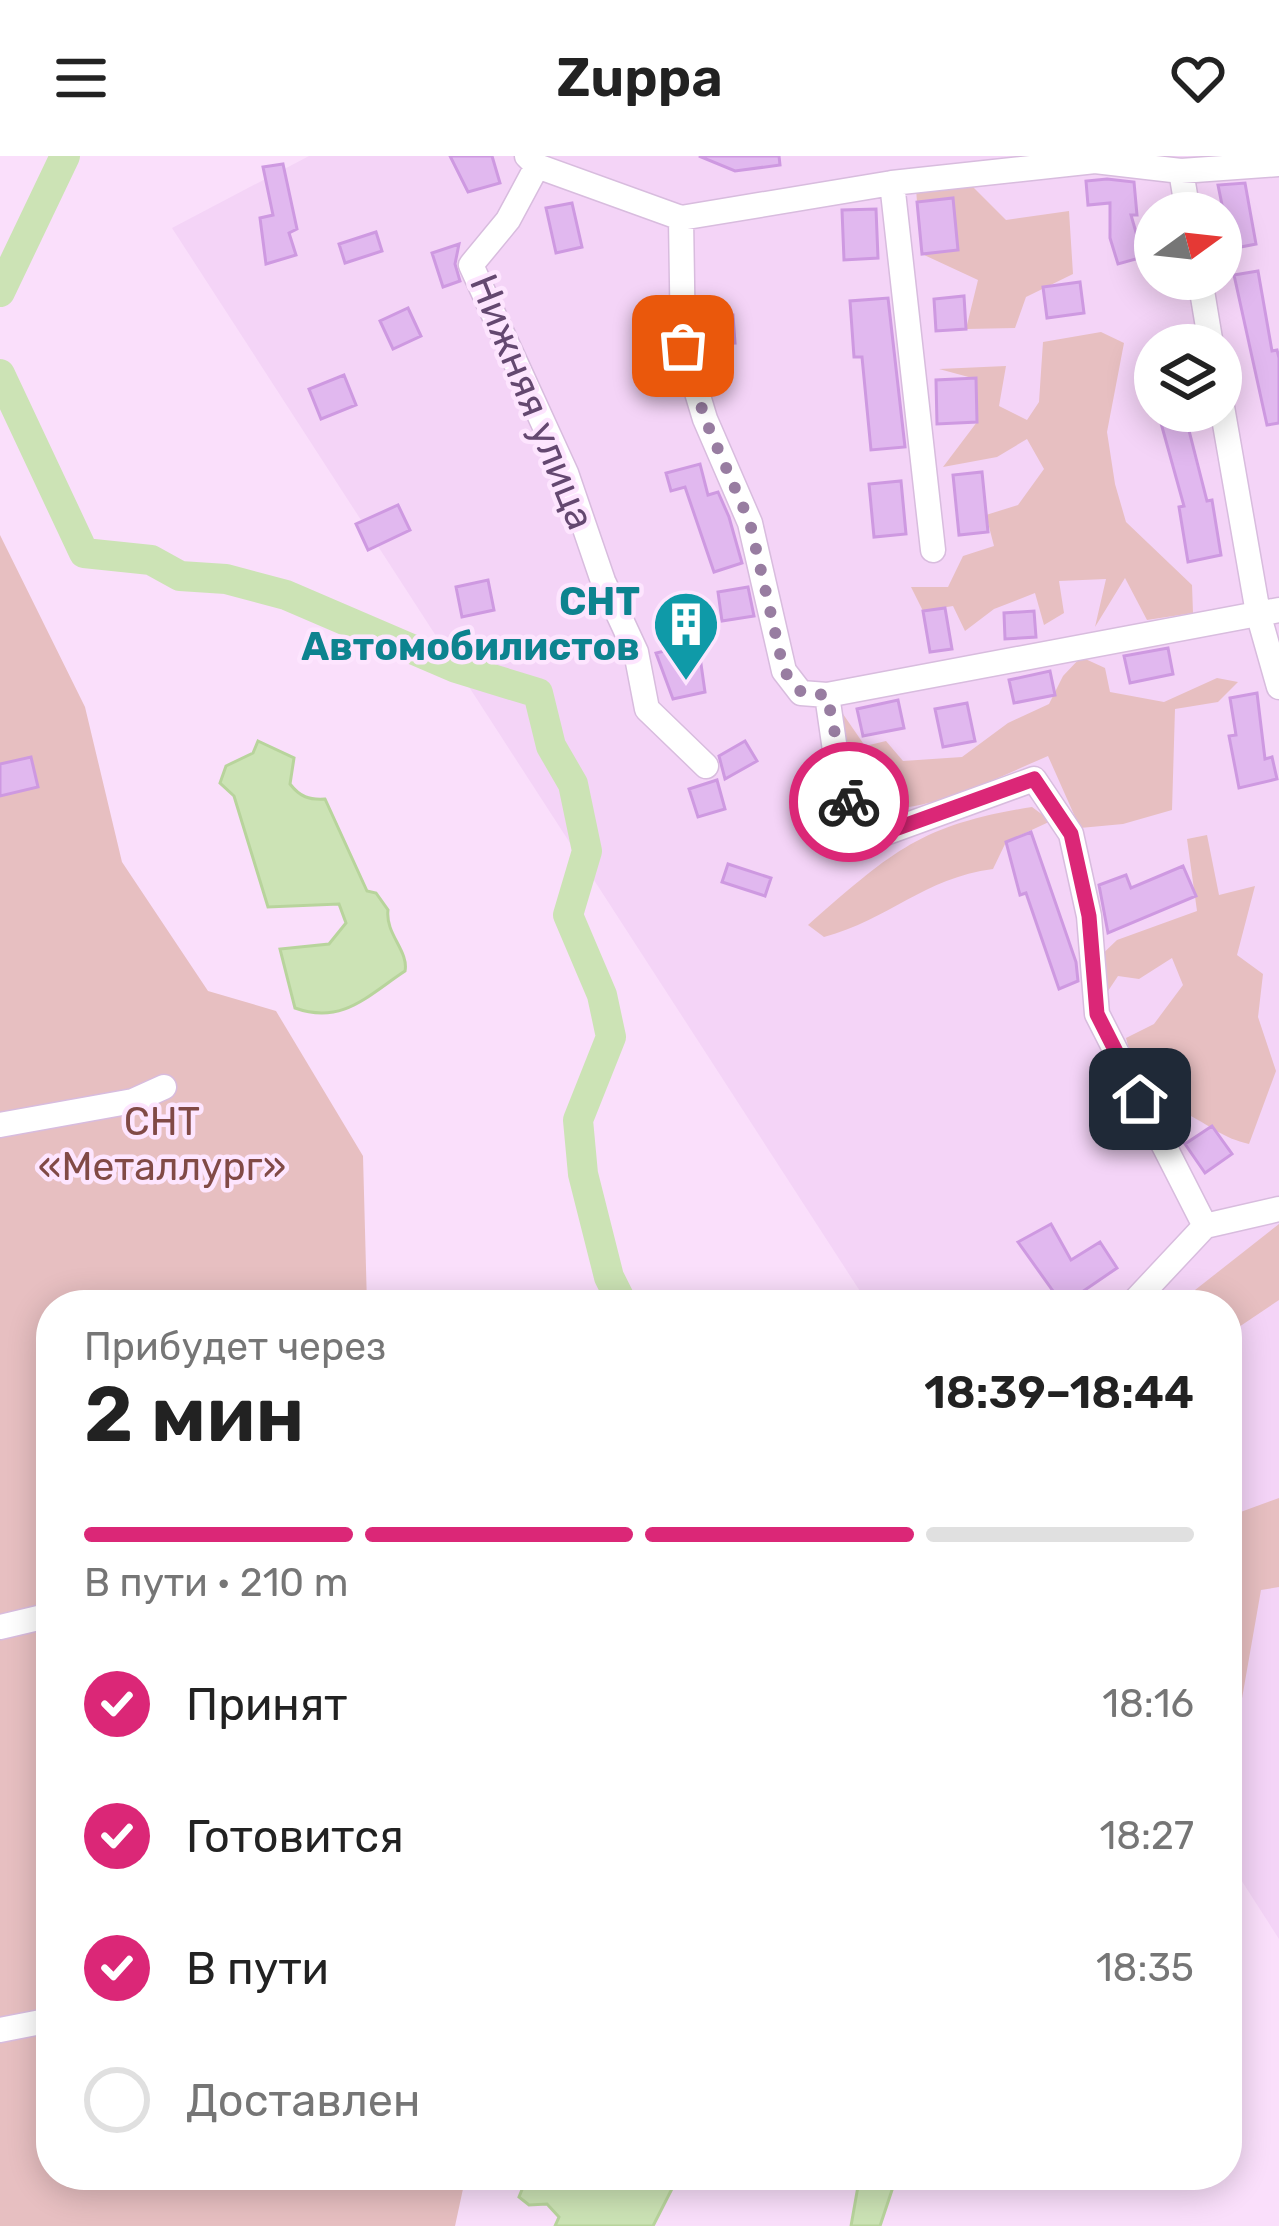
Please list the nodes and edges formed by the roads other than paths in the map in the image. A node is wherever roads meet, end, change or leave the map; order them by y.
1 (532, 161) edge
2 (1279, 164) edge
3 (1180, 170) junction
4 (892, 183) junction
5 (1184, 192) edge
6 (681, 218) junction
7 (1228, 432) edge
8 (933, 550) dead end
9 (1269, 612) edge
10 (1279, 687) edge
11 (827, 695) junction
12 (706, 766) dead end
13 (164, 1088) dead end
14 (0, 1125) edge
15 (1279, 1209) edge
16 (1205, 1226) junction
17 (1145, 1290) edge
18 (36, 1619) edge
19 (0, 1627) edge
20 (36, 2023) edge
21 (0, 2030) edge

1 - 6 street
1 - 12 street, Нижняя улица
2 - 3 street
3 - 4 street
3 - 5 street
4 - 6 street
4 - 8 street
6 - 11 street
7 - 9 street
9 - 10 street
9 - 11 street
11 - 16 street
13 - 14 street
15 - 16 street
16 - 17 street
18 - 19 street
20 - 21 street

